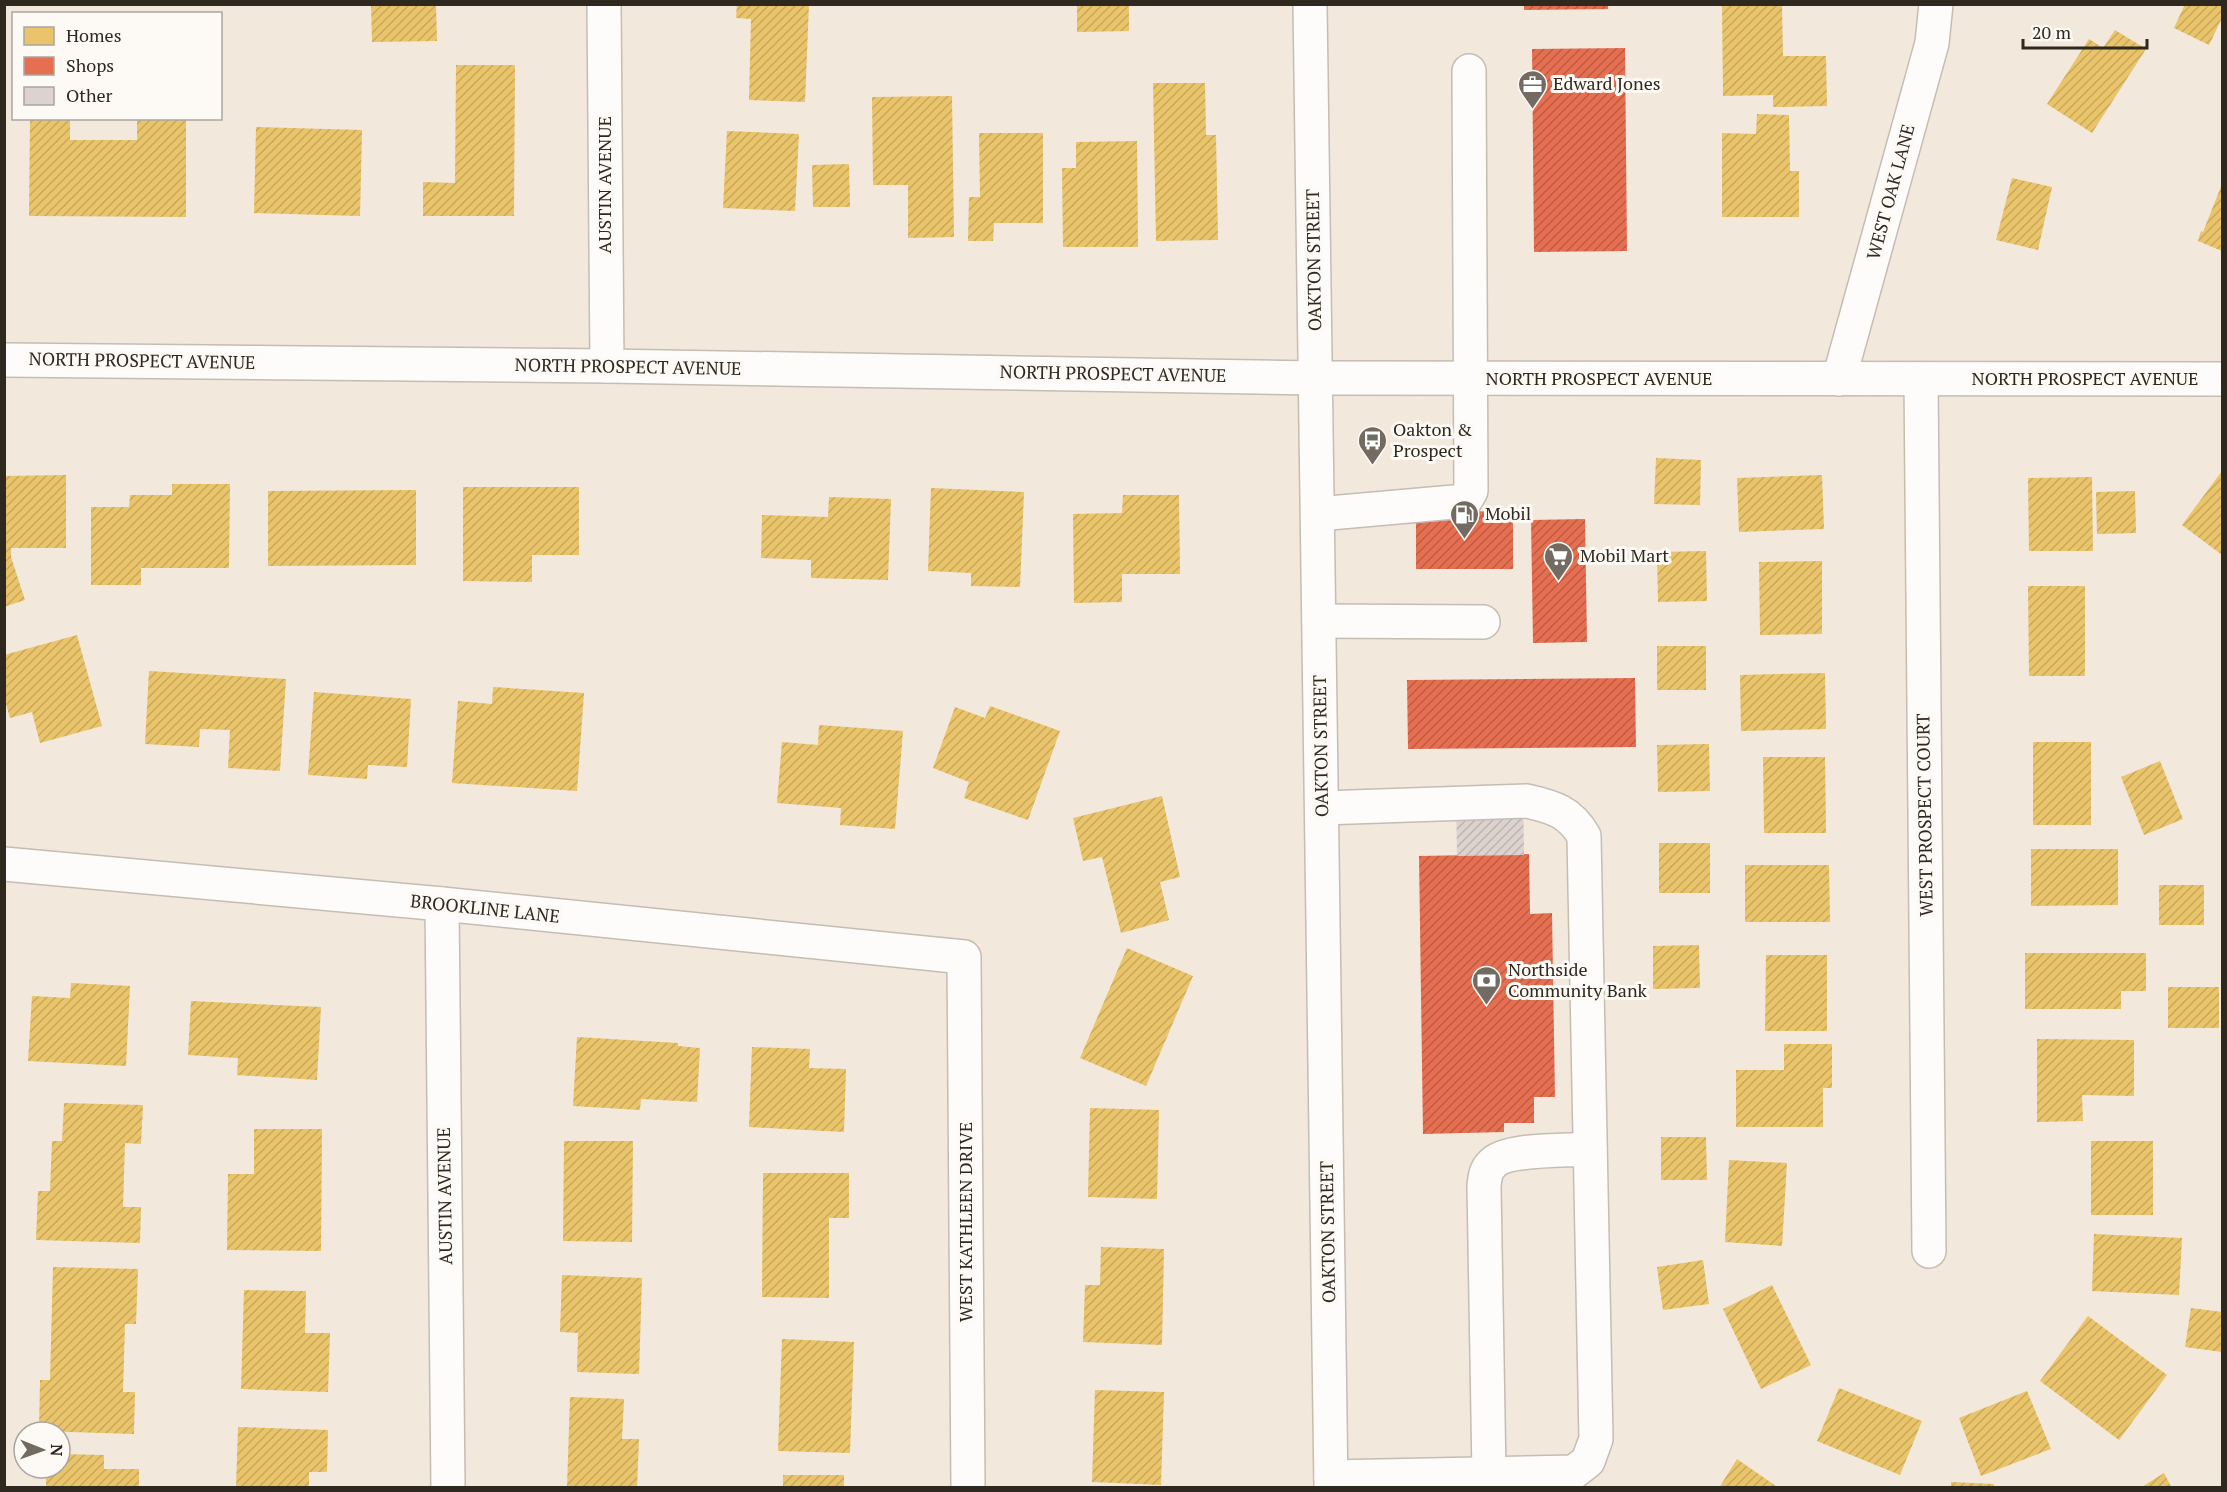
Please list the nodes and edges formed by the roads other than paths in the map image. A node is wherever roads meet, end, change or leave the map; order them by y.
1 (604, 4) edge
2 (1310, 4) edge
3 (1936, 4) edge
4 (1469, 71) dead end
5 (4, 360) edge
6 (607, 366) junction
7 (1316, 378) junction
8 (1472, 378) junction
9 (1839, 379) junction
10 (1921, 379) junction
11 (2223, 379) edge
12 (1318, 514) junction
13 (1319, 621) junction
14 (1483, 622) dead end
15 (1322, 808) junction
16 (4, 864) edge
17 (442, 904) junction
18 (964, 957) joint
19 (1590, 1149) junction
20 (1929, 1251) dead end
21 (1489, 1474) junction
22 (1331, 1482) edge
23 (447, 1488) edge
24 (968, 1488) edge

1 - 6 street, AUSTIN AVENUE
2 - 7 street, OAKTON STREET
3 - 9 street, WEST OAK LANE
4 - 8 street
5 - 6 street, NORTH PROSPECT AVENUE
6 - 7 street, NORTH PROSPECT AVENUE
7 - 8 street, NORTH PROSPECT AVENUE
7 - 12 street, OAKTON STREET
8 - 9 street, NORTH PROSPECT AVENUE
8 - 12 street
9 - 10 street, NORTH PROSPECT AVENUE
10 - 11 street, NORTH PROSPECT AVENUE
10 - 20 street, WEST PROSPECT COURT
12 - 13 street, OAKTON STREET
13 - 14 street
13 - 15 street, OAKTON STREET
15 - 19 street
15 - 22 street, OAKTON STREET
16 - 17 street, BROOKLINE LANE
17 - 18 street, BROOKLINE LANE
17 - 23 street, AUSTIN AVENUE
18 - 24 street, WEST KATHLEEN DRIVE
19 - 21 street
19 - 21 street
21 - 22 street

